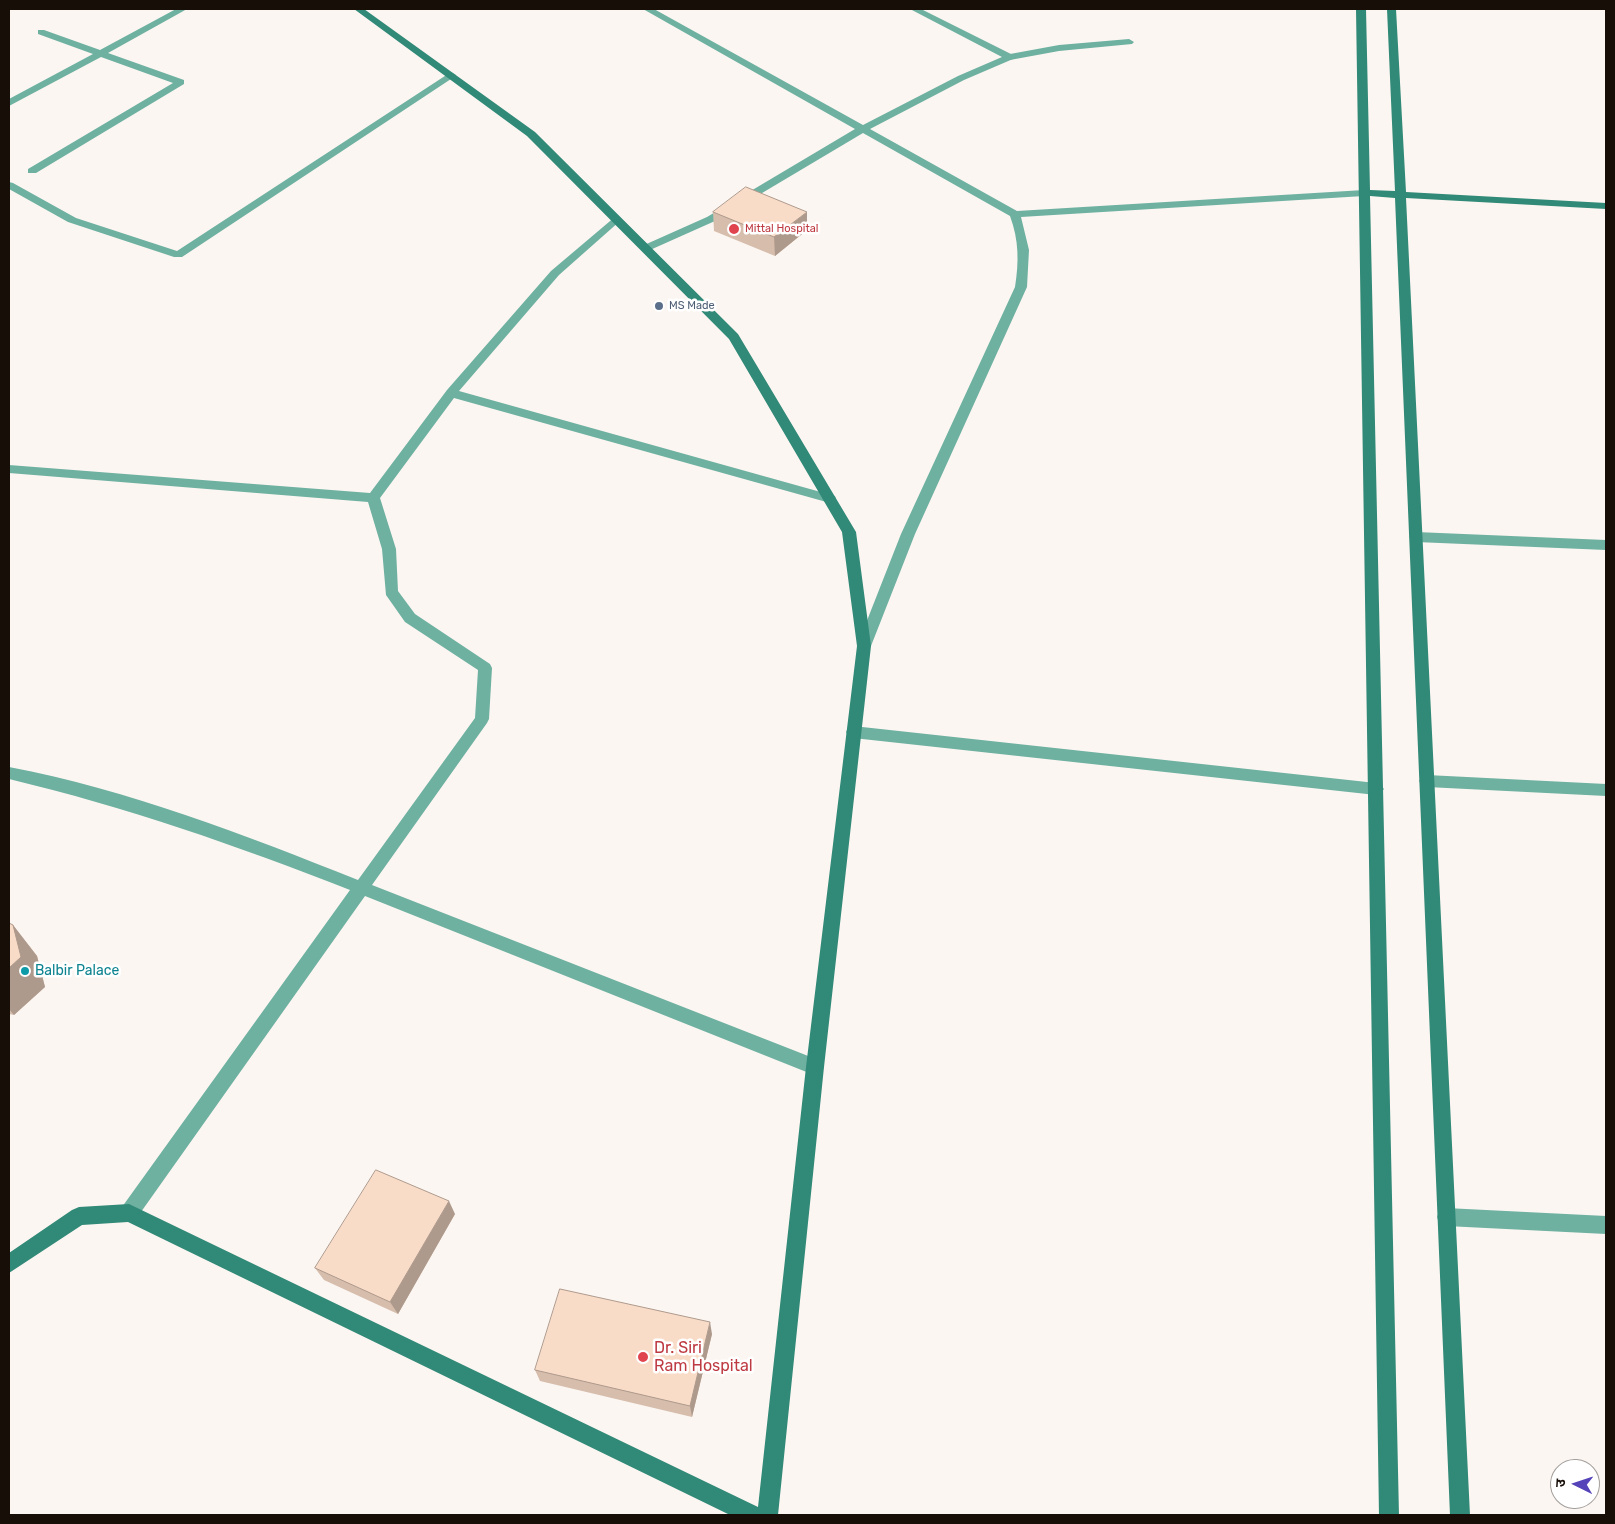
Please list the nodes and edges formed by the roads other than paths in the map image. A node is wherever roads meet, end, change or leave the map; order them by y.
1 (182, 9) edge
2 (358, 9) edge
3 (648, 9) edge
4 (914, 9) edge
5 (1361, 9) edge
6 (1392, 9) edge
7 (40, 32) dead end
8 (1129, 42) dead end
9 (101, 54) junction
10 (1010, 57) junction
11 (451, 75) junction
12 (9, 103) edge
13 (864, 128) junction
14 (32, 171) dead end
15 (9, 185) edge
16 (1364, 193) junction
17 (1400, 194) junction
18 (1606, 206) edge
19 (1015, 214) junction
20 (616, 219) junction
21 (646, 248) junction
22 (451, 393) junction
23 (9, 469) edge
24 (373, 498) junction
25 (830, 499) junction
26 (1416, 537) junction
27 (1606, 545) edge
28 (864, 646) junction
29 (853, 732) junction
30 (9, 772) edge
31 (1427, 781) junction
32 (1376, 789) junction
33 (1606, 790) edge
34 (362, 888) junction
35 (815, 1066) junction
36 (129, 1213) junction
37 (1446, 1217) junction
38 (1606, 1225) edge
39 (9, 1264) edge
40 (752, 1515) edge
41 (768, 1515) edge
42 (1389, 1515) edge
43 (1460, 1515) edge

1 - 9 street
2 - 11 main road
3 - 13 street
4 - 10 street
5 - 16 main road
6 - 17 main road
7 - 9 street
8 - 10 street
9 - 12 street
9 - 14 street
10 - 13 street
11 - 15 street
11 - 20 main road
13 - 19 street
13 - 21 street
16 - 17 main road
16 - 19 street
16 - 32 main road
17 - 18 main road
17 - 26 main road
19 - 28 street
20 - 21 main road
20 - 22 street
21 - 25 main road
22 - 24 street
22 - 25 street
23 - 24 street
24 - 34 street
25 - 28 main road
26 - 27 street
26 - 31 main road
28 - 29 main road
29 - 32 street
29 - 35 main road
30 - 34 street
31 - 33 street
31 - 37 main road
32 - 42 main road
34 - 35 street
34 - 36 street
35 - 41 main road
36 - 39 main road
36 - 40 main road
37 - 38 street
37 - 43 main road

